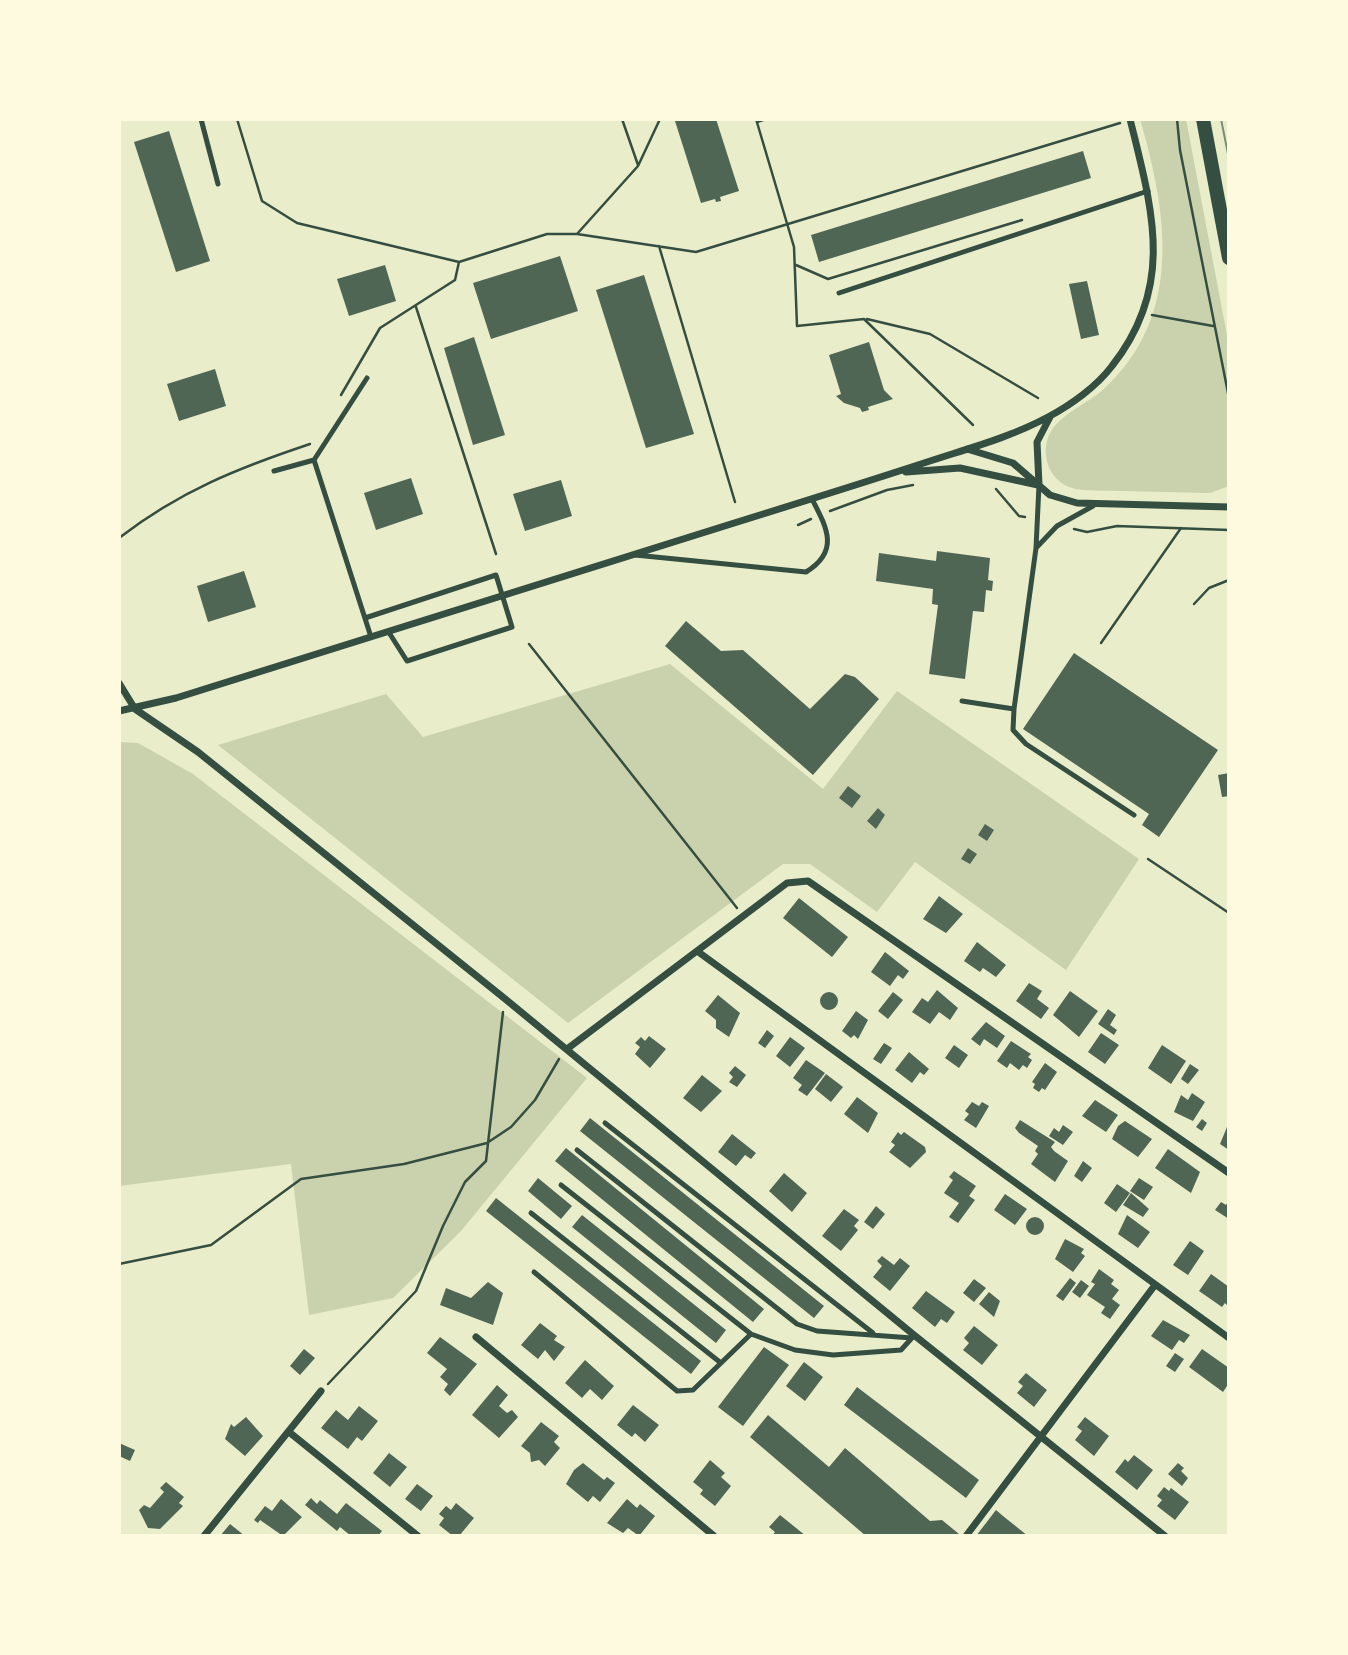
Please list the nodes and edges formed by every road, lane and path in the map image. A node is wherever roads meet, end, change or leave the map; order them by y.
1 (201, 119) edge
2 (237, 119) edge
3 (622, 119) edge
4 (660, 119) edge
5 (766, 119) edge
6 (1130, 119) edge
7 (1177, 119) edge
8 (1203, 119) edge
9 (757, 122) dead end
10 (1120, 123) dead end
11 (638, 166) junction
12 (218, 184) dead end
13 (1148, 191) junction
14 (1024, 219) dead end
15 (577, 234) junction
16 (659, 246) junction
17 (1229, 258) edge
18 (459, 261) junction
19 (796, 265) dead end
20 (839, 293) dead end
21 (415, 306) junction
22 (1142, 312) junction
23 (863, 319) dead end
24 (1213, 326) junction
25 (367, 378) dead end
26 (340, 397) dead end
27 (1038, 398) dead end
28 (1229, 398) edge
29 (1050, 416) junction
30 (314, 443) dead end
31 (966, 449) junction
32 (314, 460) junction
33 (274, 471) dead end
34 (891, 474) junction
35 (920, 484) dead end
36 (1039, 485) junction
37 (992, 488) dead end
38 (812, 499) junction
39 (736, 502) dead end
40 (1093, 506) junction
41 (1229, 507) edge
42 (820, 514) junction
43 (1035, 519) junction
44 (798, 525) dead end
45 (1057, 526) junction
46 (1181, 528) junction
47 (1229, 530) edge
48 (119, 538) edge
49 (1036, 548) junction
50 (496, 554) dead end
51 (635, 555) junction
52 (1229, 580) edge
53 (502, 595) junction
54 (1194, 604) dead end
55 (365, 618) junction
56 (388, 631) junction
57 (371, 637) junction
58 (1101, 643) dead end
59 (529, 644) dead end
60 (119, 683) edge
61 (962, 701) dead end
62 (135, 709) junction
63 (1014, 709) junction
64 (119, 712) edge
65 (1134, 815) dead end
66 (1148, 859) dead end
67 (1229, 913) edge
68 (743, 915) junction
69 (697, 951) junction
70 (504, 998) junction
71 (567, 1049) junction
72 (605, 1123) dead end
73 (487, 1143) junction
74 (577, 1150) dead end
75 (1229, 1173) edge
76 (561, 1185) dead end
77 (530, 1213) dead end
78 (119, 1264) edge
79 (534, 1272) dead end
80 (1155, 1285) junction
81 (751, 1334) junction
82 (873, 1334) junction
83 (476, 1336) dead end
84 (913, 1337) junction
85 (1229, 1338) edge
86 (721, 1363) junction
87 (321, 1391) joint
88 (289, 1432) junction
89 (1043, 1437) junction
90 (204, 1536) edge
91 (418, 1536) edge
92 (714, 1536) edge
93 (966, 1536) edge
94 (1165, 1536) edge

1 - 12 lane
2 - 18 path
3 - 11 path
4 - 11 path
5 - 9 path
6 - 13 street
7 - 24 path
8 - 17 main road
10 - 16 path
11 - 15 path
13 - 20 lane
13 - 22 street
14 - 19 path
15 - 16 path
15 - 18 path
16 - 39 path
18 - 21 path
21 - 26 path
21 - 50 path
22 - 24 path
22 - 29 street
23 - 27 path
24 - 28 path
25 - 32 lane
29 - 31 street
29 - 36 street
30 - 48 path
31 - 34 street
31 - 36 street
32 - 33 lane
32 - 55 lane
34 - 36 street
34 - 38 street
35 - 42 path
36 - 40 street
36 - 43 lane
37 - 43 path
38 - 42 lane
38 - 51 street
40 - 41 street
40 - 45 lane
42 - 44 path
42 - 51 lane
43 - 49 lane
45 - 46 path
45 - 49 lane
46 - 47 path
46 - 58 path
49 - 63 lane
51 - 53 street
52 - 54 path
53 - 55 lane
53 - 56 street
53 - 56 lane
55 - 57 lane
56 - 57 street
57 - 62 street
59 - 68 path
60 - 62 street
61 - 63 lane
62 - 64 street
62 - 70 street
63 - 65 lane
66 - 67 path
68 - 69 street
68 - 75 street
69 - 71 street
69 - 80 street
70 - 71 street
70 - 73 path
71 - 73 path
71 - 84 street
72 - 82 lane
73 - 78 path
73 - 87 path
74 - 82 lane
76 - 81 lane
77 - 86 lane
79 - 86 lane
80 - 85 street
80 - 89 street
81 - 84 lane
81 - 86 lane
82 - 84 lane
83 - 92 street
84 - 89 street
87 - 88 street
88 - 90 street
88 - 91 street
89 - 93 street
89 - 94 street

